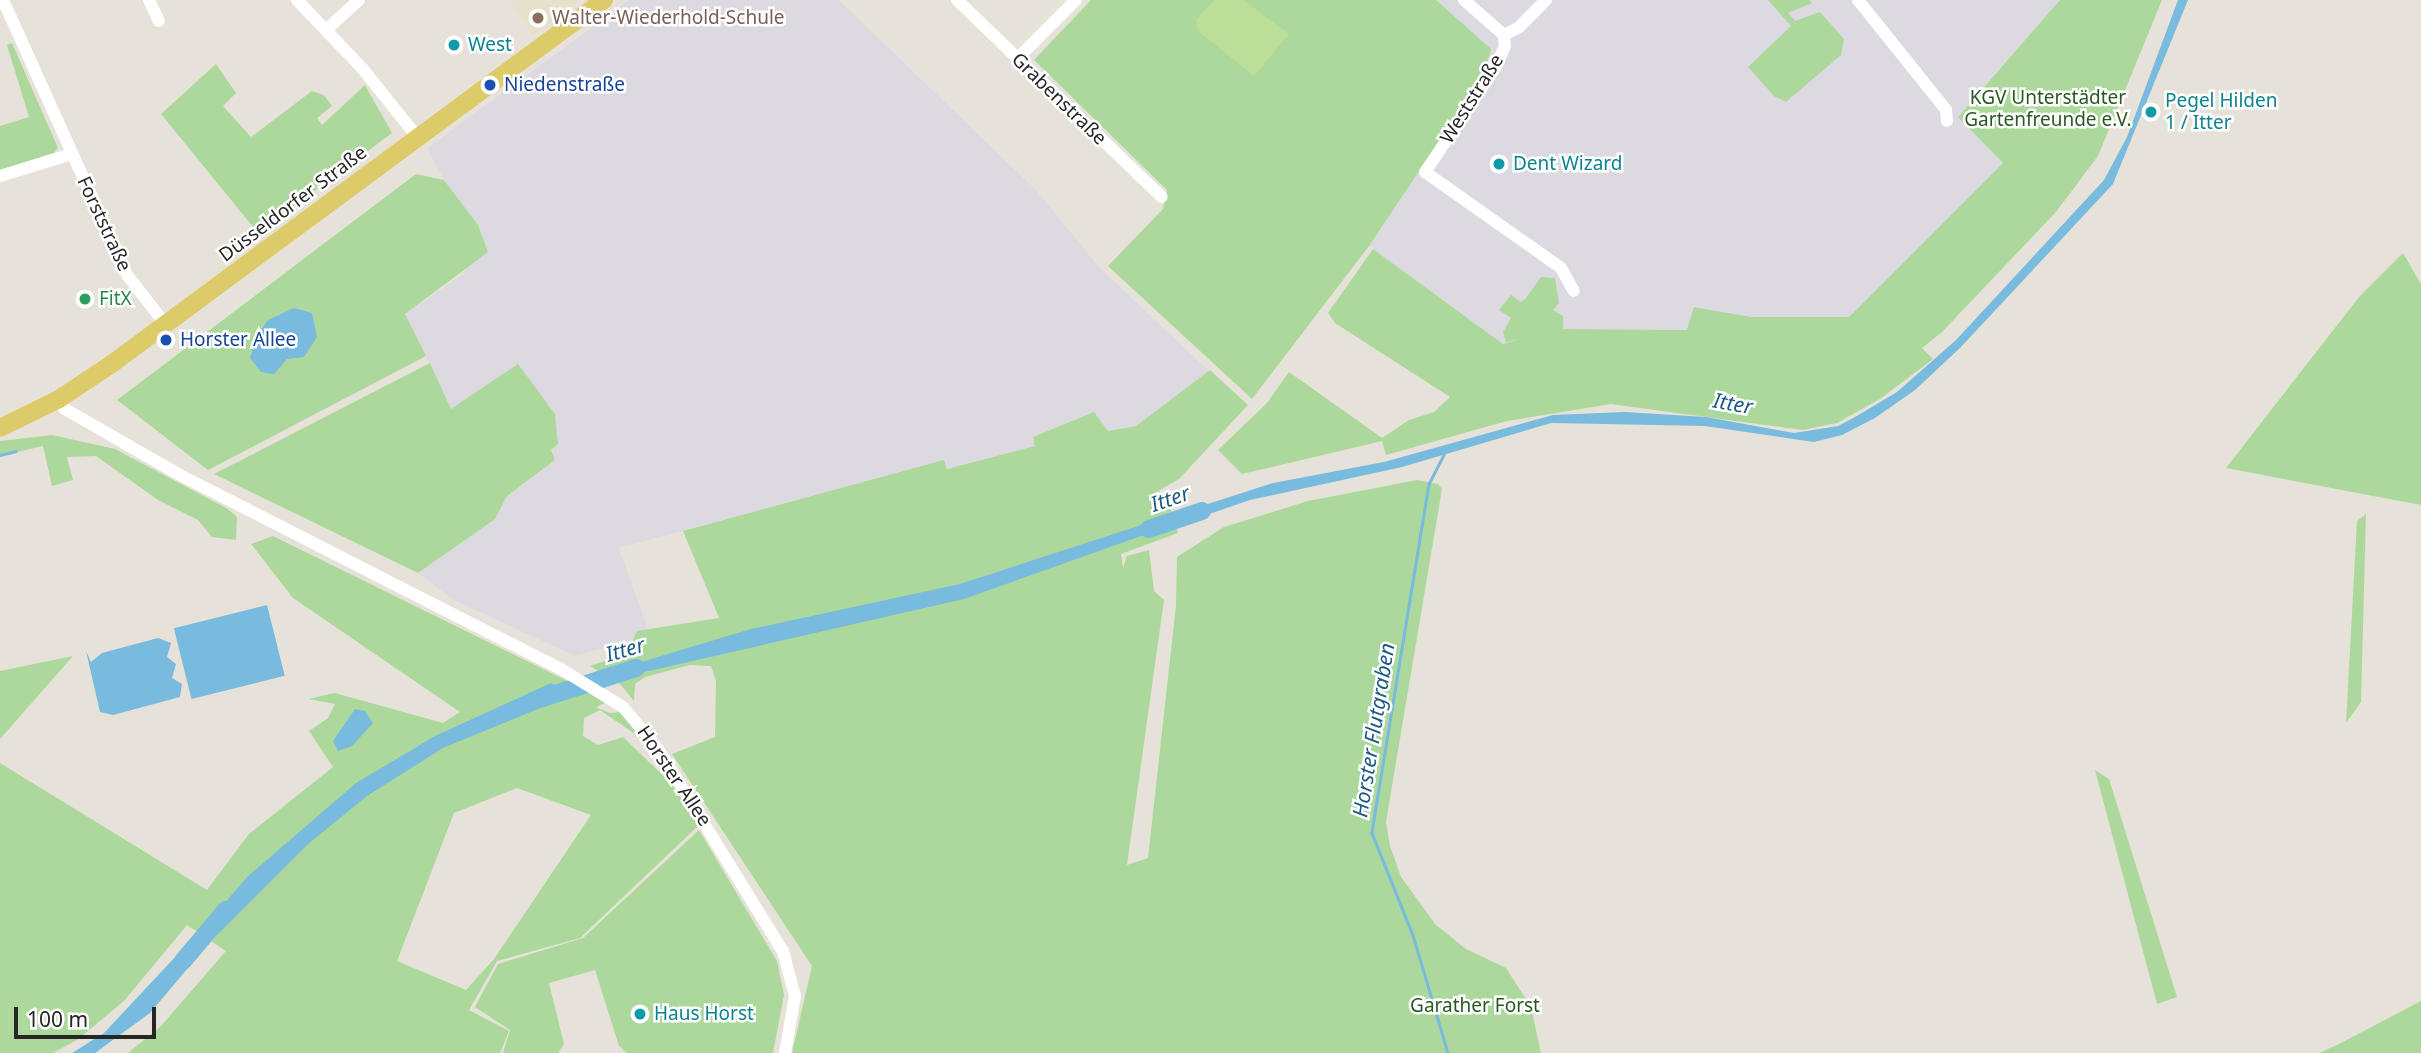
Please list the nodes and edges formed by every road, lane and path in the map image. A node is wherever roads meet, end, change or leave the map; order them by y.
1 (3, 0) edge
2 (149, 0) edge
3 (297, 0) edge
4 (359, 0) edge
5 (604, 0) edge
6 (957, 0) edge
7 (1464, 0) edge
8 (1546, 0) edge
9 (1858, 0) edge
10 (1068, 3) edge
11 (159, 21) dead end
12 (327, 29) junction
13 (1504, 35) junction
14 (1017, 59) junction
15 (1947, 121) dead end
16 (418, 138) junction
17 (72, 154) junction
18 (0, 176) edge
19 (1162, 197) dead end
20 (1574, 291) dead end
21 (166, 326) junction
22 (59, 399) junction
23 (0, 428) edge
24 (786, 1053) edge

1 - 17 street, Forststraße
2 - 11 street
3 - 12 street
4 - 12 street
5 - 16 main road, Düsseldorfer Straße
6 - 14 street, Grabenstraße
7 - 13 street
8 - 13 street, Weststraße
9 - 15 street
10 - 14 street
12 - 16 street
13 - 20 street, Weststraße
14 - 19 street, Grabenstraße
16 - 21 main road, Düsseldorfer Straße
17 - 18 street, Forststraße
17 - 21 street, Forststraße
21 - 22 main road, Düsseldorfer Straße
22 - 23 main road, Düsseldorfer Straße
22 - 24 street, Horster Allee

